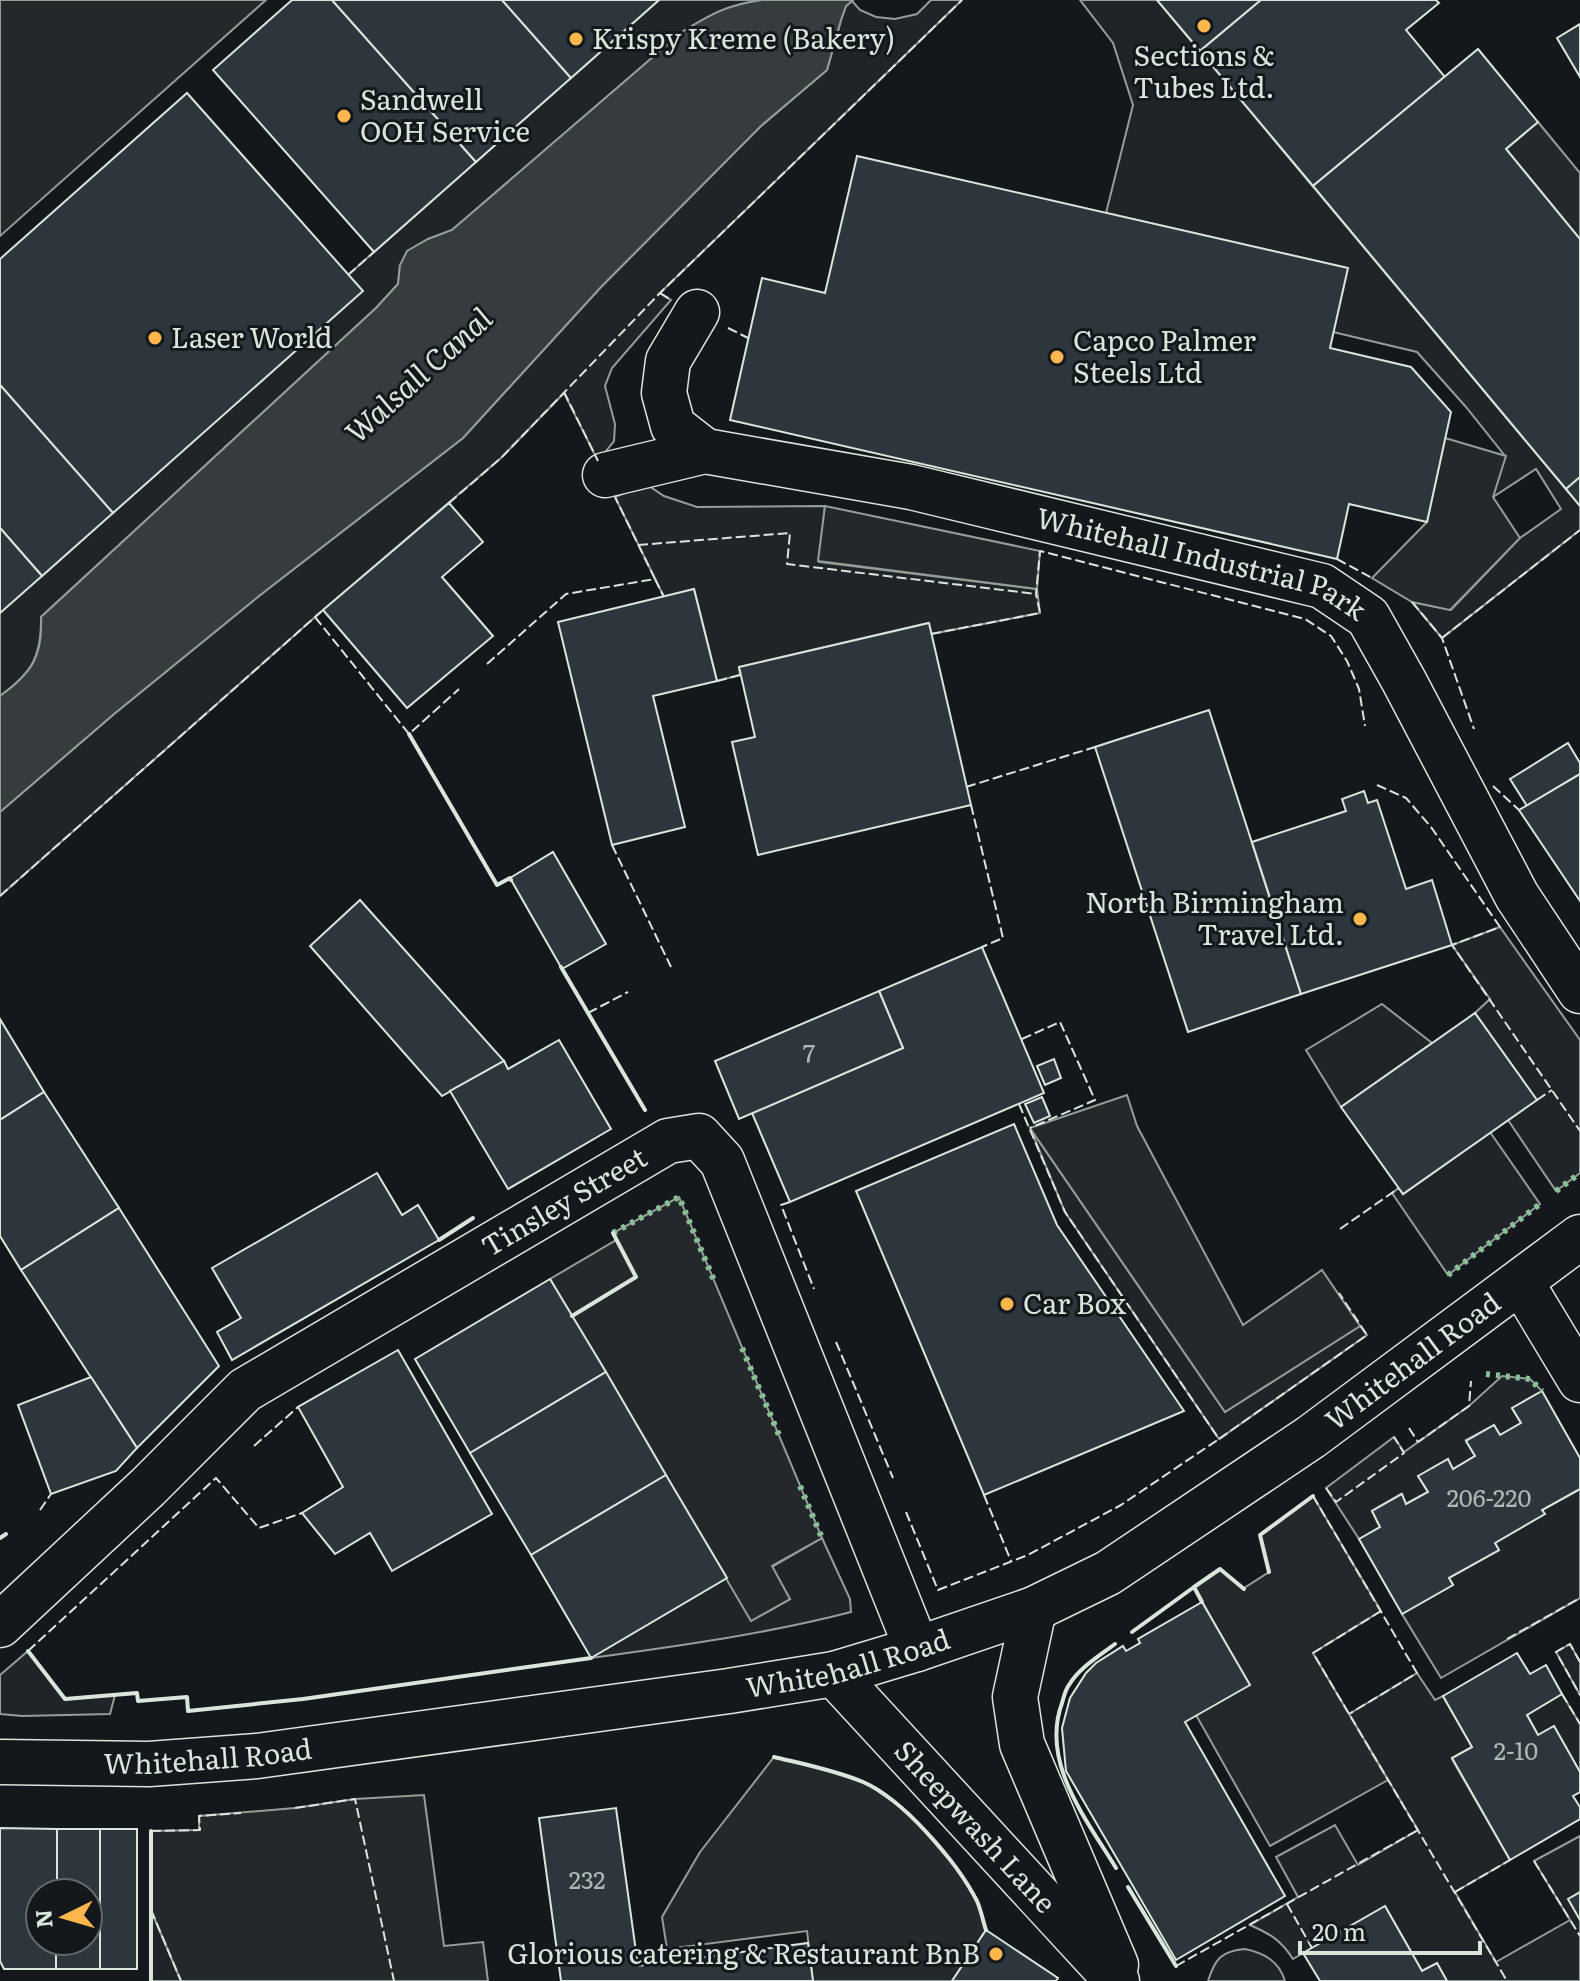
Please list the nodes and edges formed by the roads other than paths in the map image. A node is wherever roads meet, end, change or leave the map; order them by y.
1 (697, 312) dead end
2 (705, 451) junction
3 (605, 475) dead end
4 (1580, 991) edge
5 (1580, 1237) edge
6 (1521, 1282) junction
7 (1580, 1380) edge
8 (1034, 1609) junction
9 (0, 1625) edge
10 (917, 1649) junction
11 (834, 1674) junction
12 (0, 1762) edge
13 (1117, 1981) edge
14 (1123, 1981) edge

1 - 2 street, Whitehall Industrial Park
2 - 3 street, Whitehall Industrial Park
2 - 4 street, Whitehall Industrial Park
5 - 6 street, Whitehall Road
6 - 7 street
6 - 8 street, Whitehall Road
8 - 10 street, Whitehall Road
8 - 14 street, Sheepwash Lane
9 - 10 street, Tinsley Street
10 - 11 street, Whitehall Road
11 - 12 street, Whitehall Road
11 - 13 street, Sheepwash Lane

